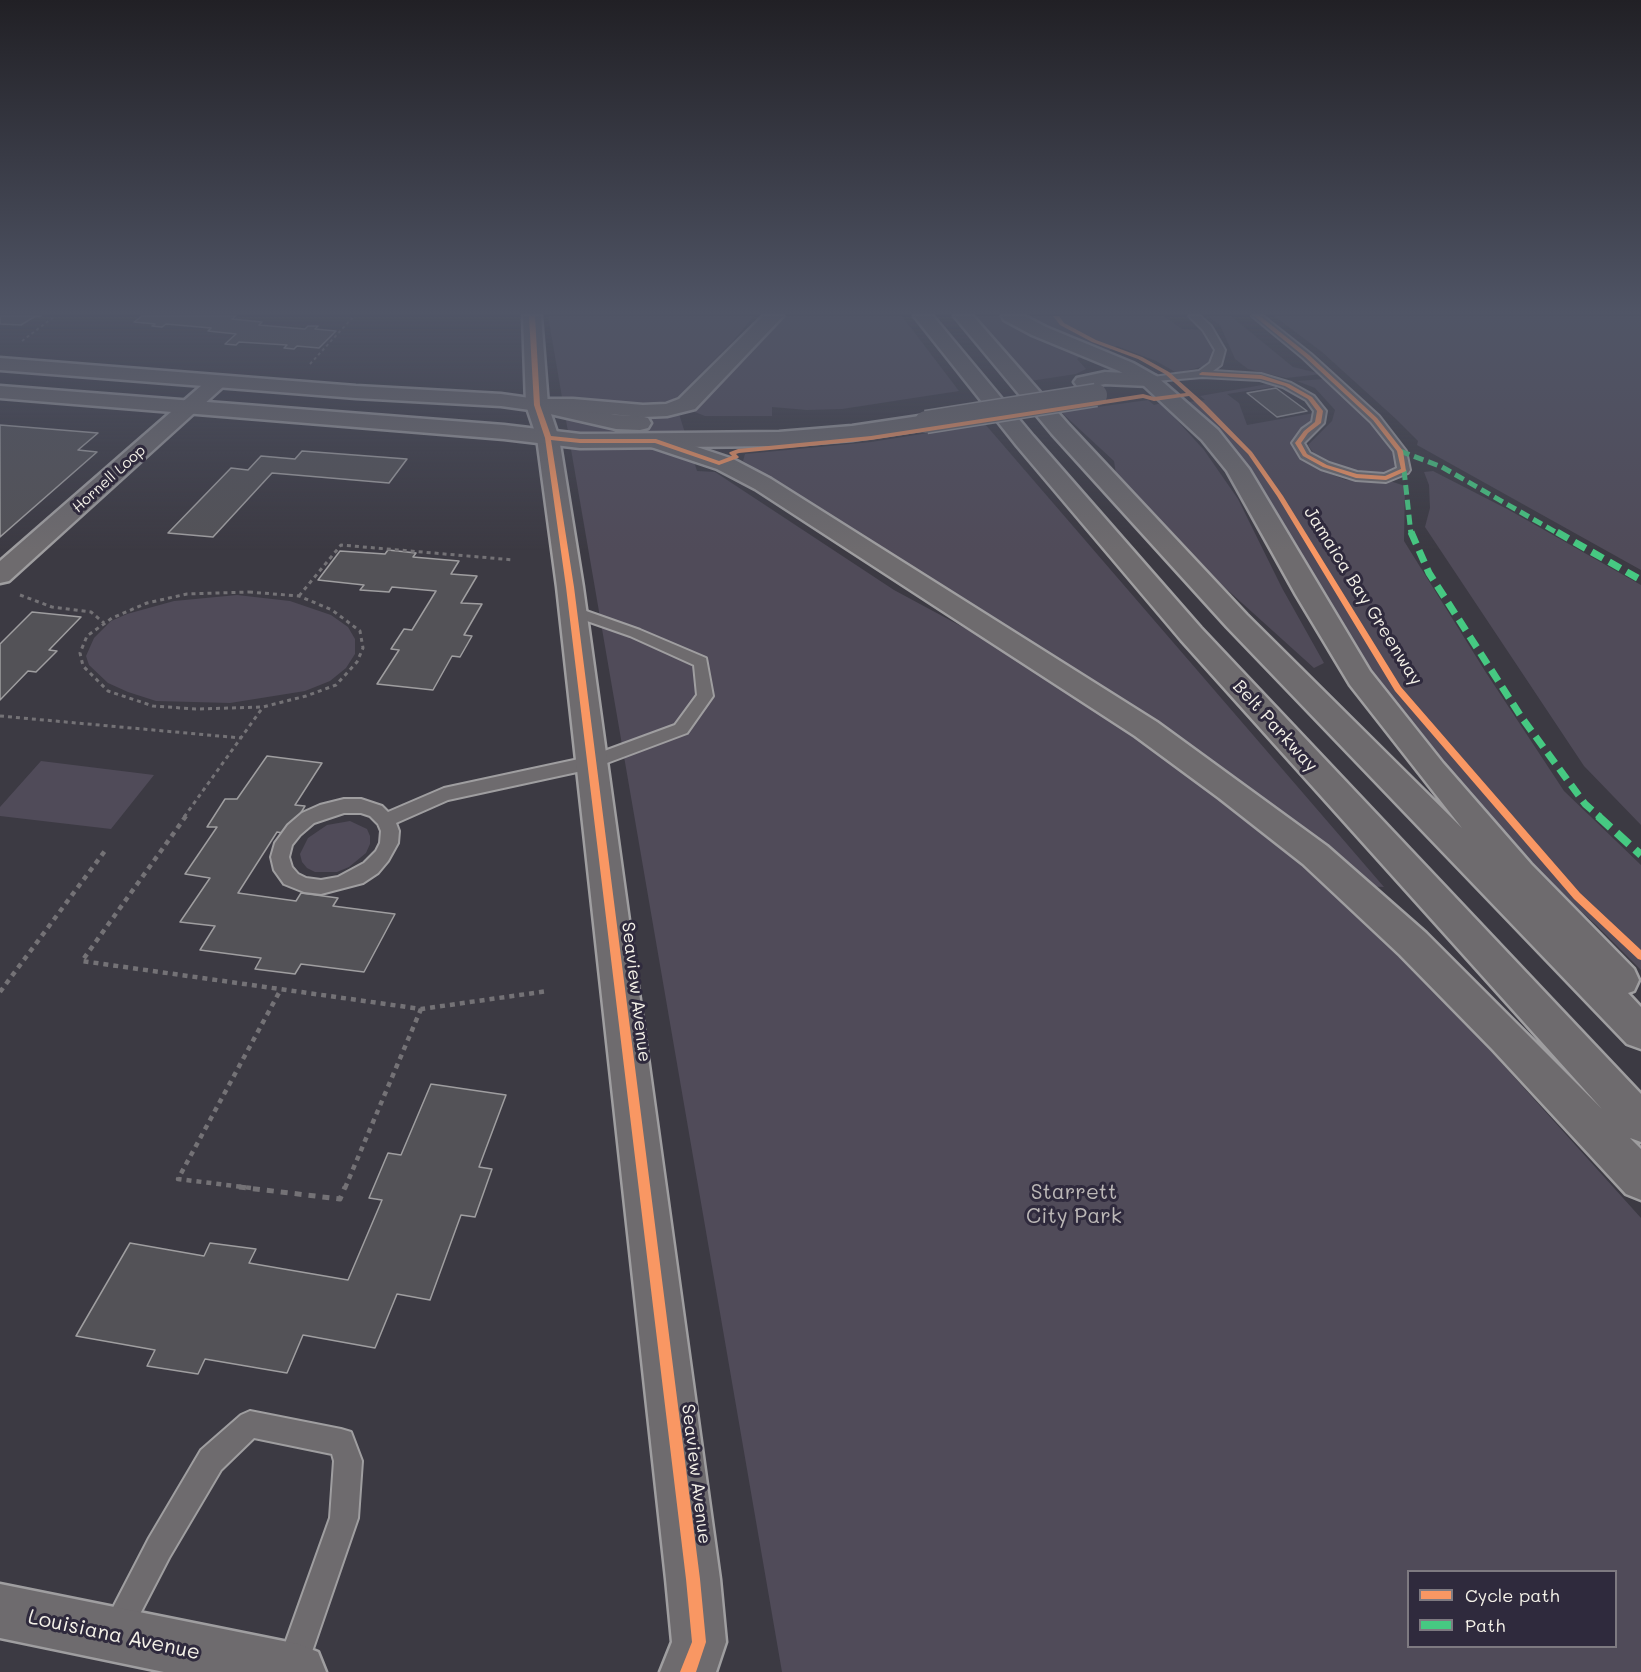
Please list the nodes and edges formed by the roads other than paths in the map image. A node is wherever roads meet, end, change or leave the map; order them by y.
1 (26, 394) edge
2 (204, 394) edge
3 (407, 394) edge
4 (536, 394) edge
5 (697, 394) edge
6 (987, 394) edge
7 (1030, 394) edge
8 (1059, 394) edge
9 (1165, 394) edge
10 (1303, 394) edge
11 (1348, 394) edge
12 (537, 405) junction
13 (189, 407) junction
14 (922, 416) junction
15 (548, 438) junction
16 (656, 441) junction
17 (7, 584) edge
18 (572, 611) junction
19 (591, 764) junction
20 (386, 820) junction
21 (1641, 1000) edge
22 (1641, 1032) edge
23 (1641, 1123) edge
24 (1641, 1179) edge
25 (0, 1611) edge
26 (113, 1635) junction
27 (295, 1671) edge
28 (688, 1672) edge

1 - 13 main road
2 - 13 main road, Hornell Loop
3 - 12 main road
4 - 12 main road, Seaview Avenue
5 - 12 main road
6 - 23 main road, Belt Parkway
7 - 22 main road
8 - 14 main road, bridge
9 - 21 main road
10 - 11 lane
12 - 14 main road
12 - 15 main road, Seaview Avenue
13 - 15 main road
13 - 17 main road, Hornell Loop
14 - 16 main road
15 - 16 main road
15 - 18 main road, Seaview Avenue
16 - 24 main road
18 - 19 main road, Seaview Avenue
18 - 19 lane
19 - 20 lane
19 - 28 main road, Seaview Avenue
20 - 20 lane
25 - 26 main road, Louisiana Avenue
26 - 27 main road, Louisiana Avenue
26 - 27 lane

